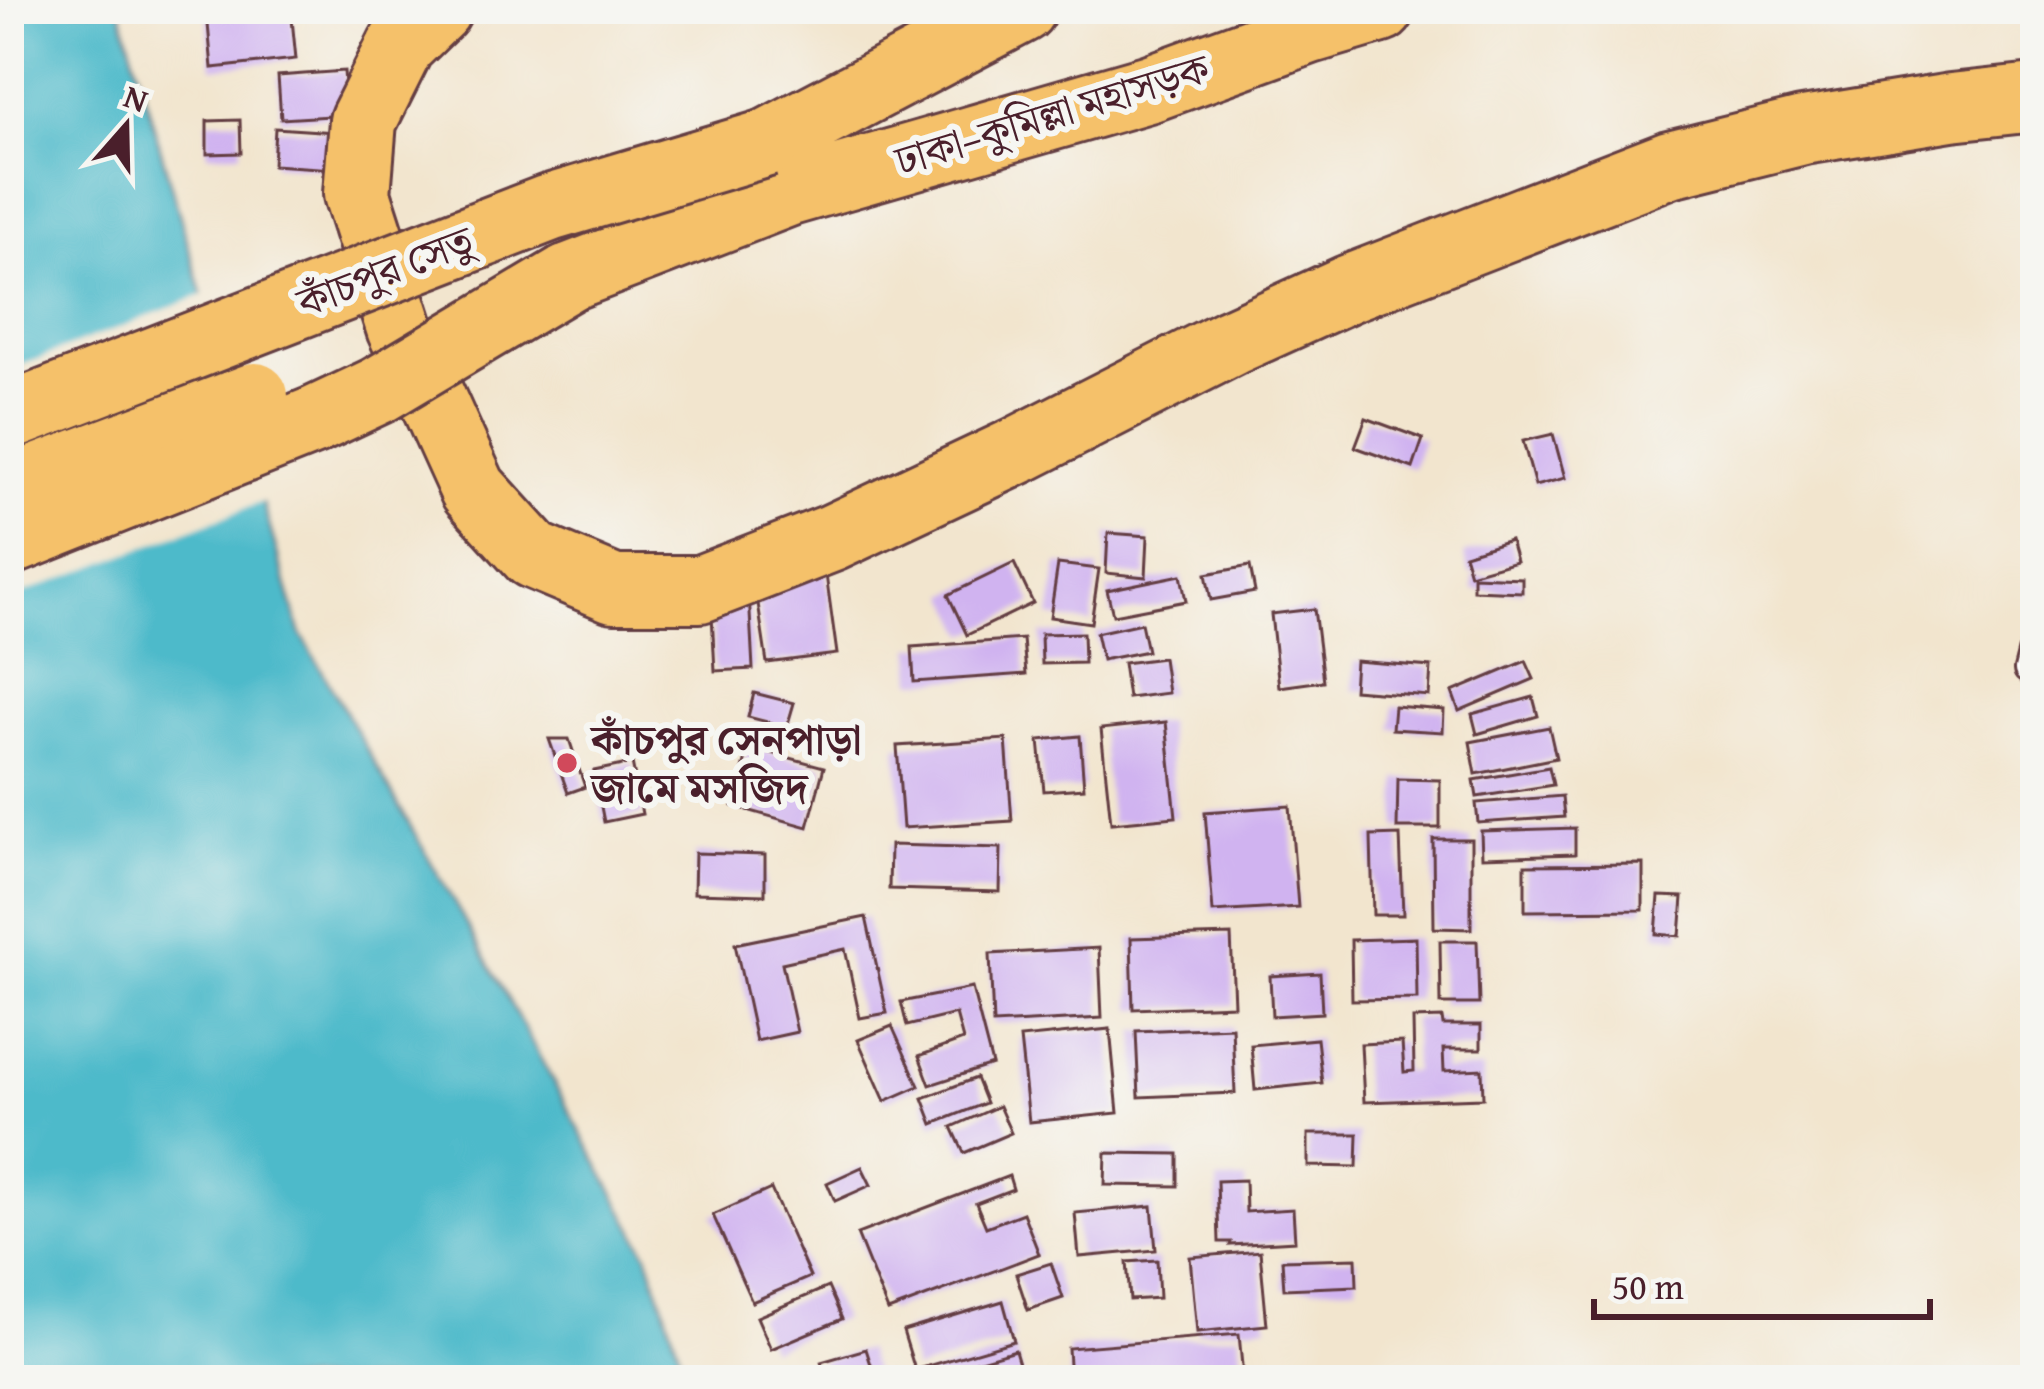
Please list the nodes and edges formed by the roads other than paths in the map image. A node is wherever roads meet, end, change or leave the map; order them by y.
1 (438, 9) edge
2 (1022, 9) edge
3 (1381, 9) edge
4 (2035, 98) edge
5 (779, 168) junction
6 (567, 278) junction
7 (9, 417) edge
8 (9, 489) edge
9 (9, 542) edge
10 (2035, 638) edge
11 (2027, 670) dead end

1 - 4 highway
2 - 5 highway, ঢাকা–কুমিল্লা মহাসড়ক
3 - 5 highway, ঢাকা–কুমিল্লা মহাসড়ক
5 - 6 highway, কাঁচপুর সেতু
5 - 7 highway, কাঁচপুর সেতু, bridge
6 - 8 highway, কাঁচপুর সেতু, bridge
6 - 9 highway, কাঁচপুর সেতু, bridge
10 - 11 lane

